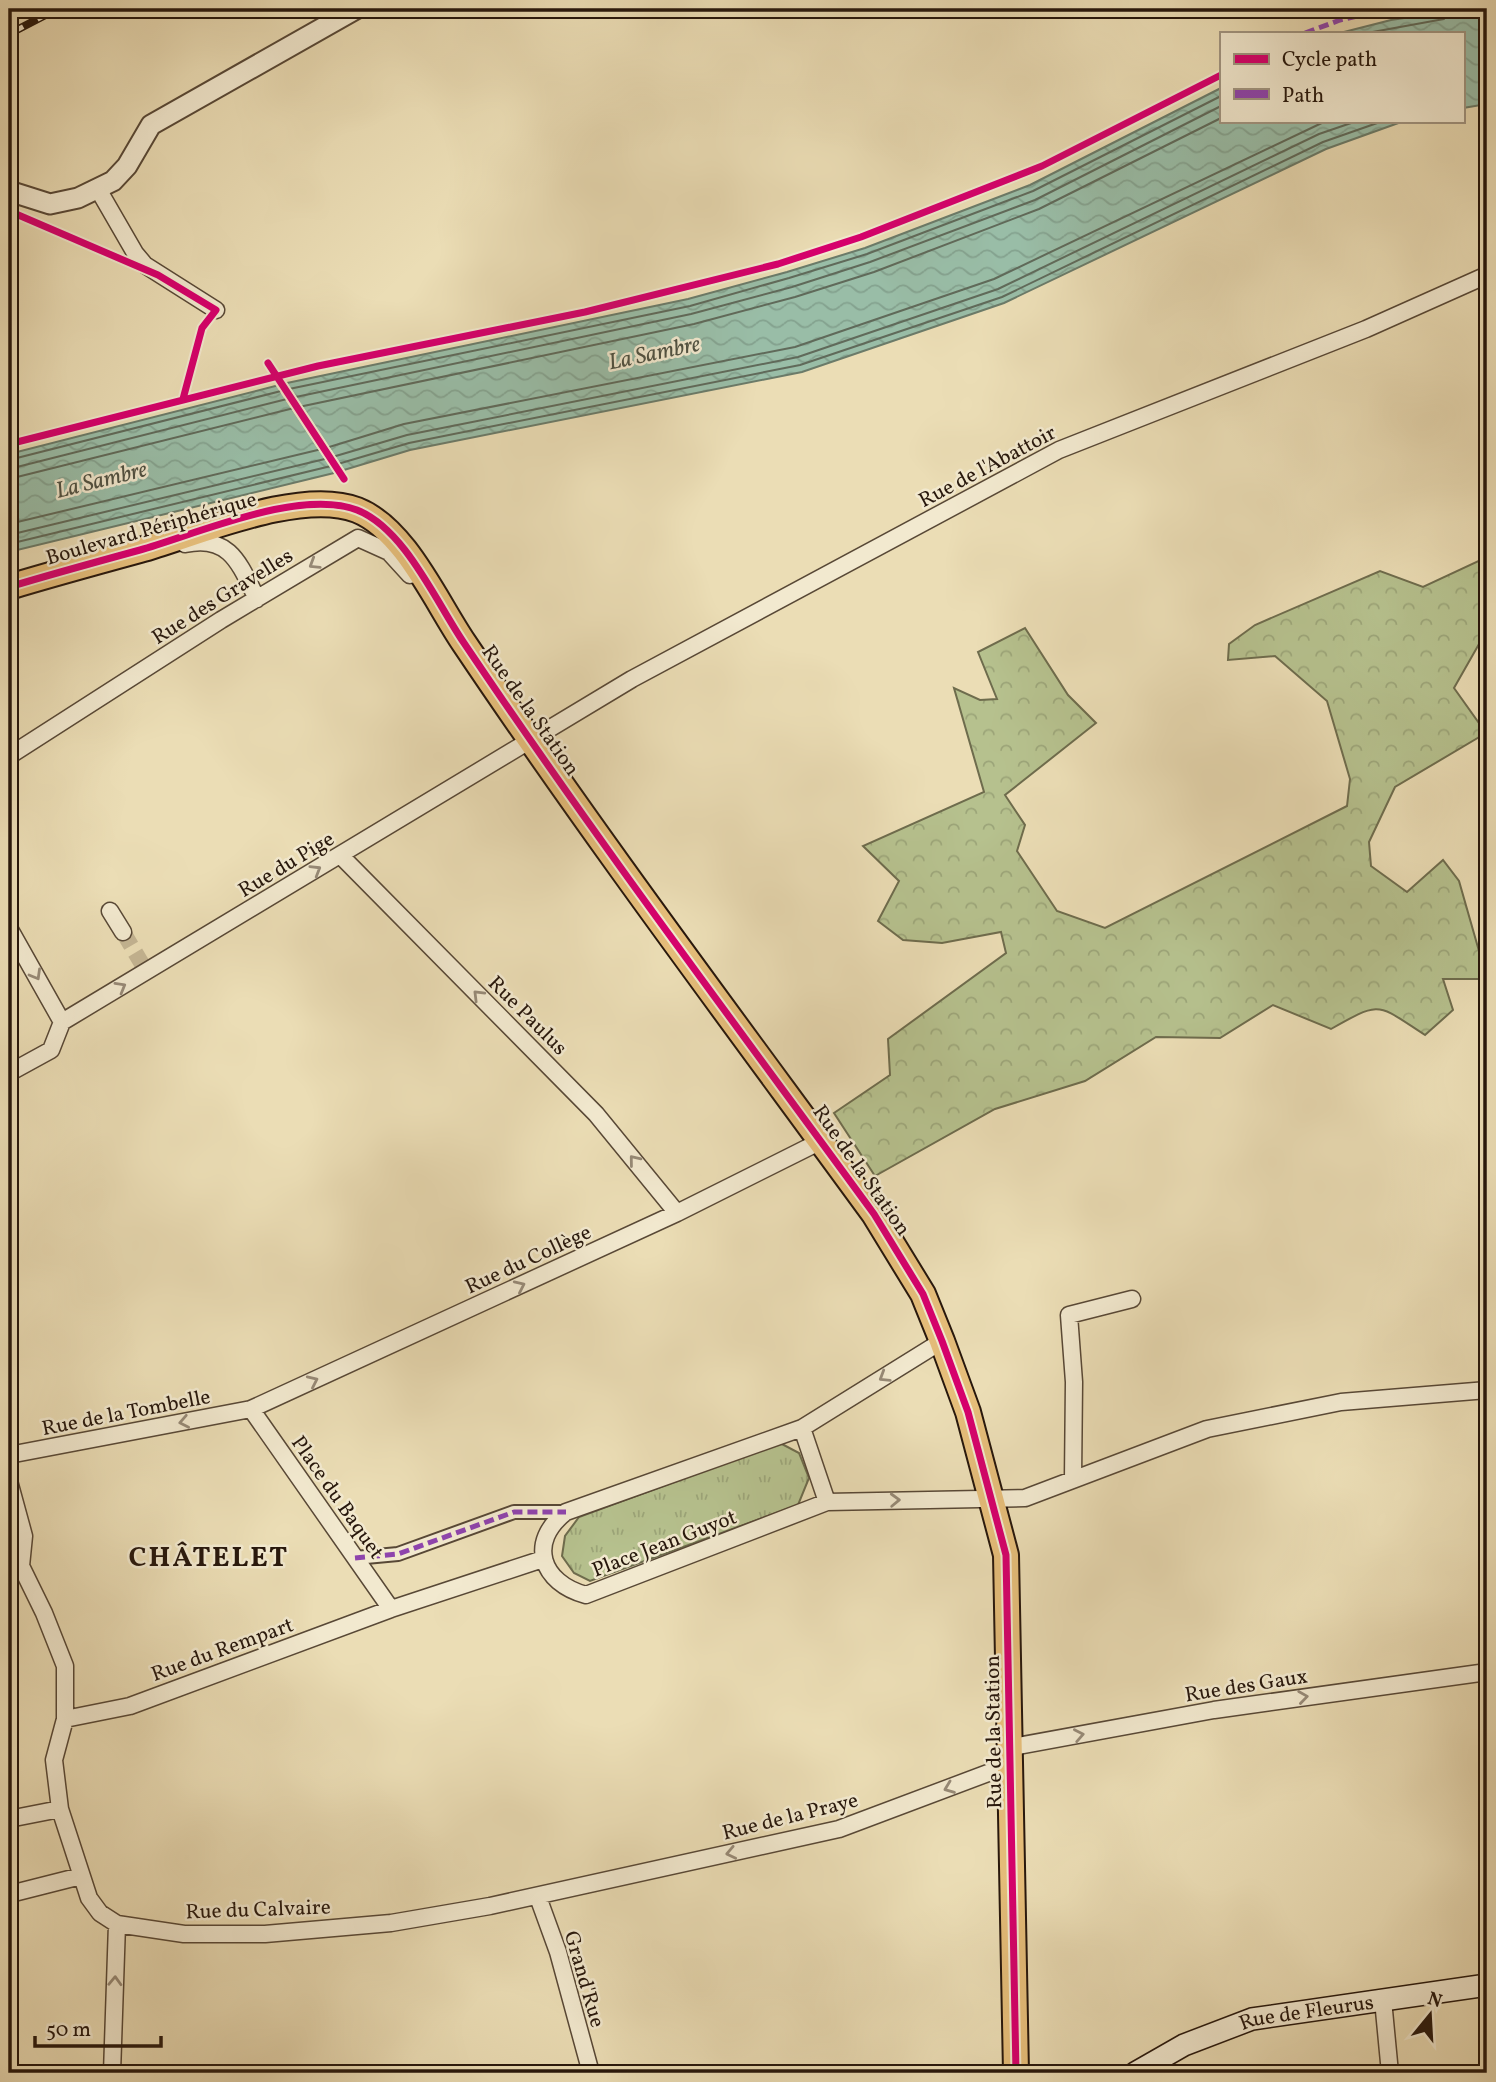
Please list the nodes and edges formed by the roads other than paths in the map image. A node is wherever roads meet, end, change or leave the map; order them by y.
1 (356, 9) edge
2 (98, 189) junction
3 (9, 191) edge
4 (1487, 275) edge
5 (216, 310) dead end
6 (384, 525) joint
7 (143, 549) junction
8 (9, 587) edge
9 (257, 599) junction
10 (446, 616) junction
11 (531, 742) junction
12 (9, 756) edge
13 (340, 855) junction
14 (110, 911) dead end
15 (9, 928) edge
16 (123, 932) tunnel mouth
17 (62, 1021) junction
18 (9, 1073) edge
19 (821, 1141) junction
20 (677, 1213) junction
21 (1132, 1299) dead end
22 (942, 1341) junction
23 (1487, 1390) edge
24 (251, 1409) junction
25 (802, 1428) junction
26 (9, 1455) edge
27 (1073, 1479) junction
28 (9, 1481) edge
29 (990, 1499) junction
30 (827, 1502) junction
31 (566, 1512) junction
32 (355, 1558) junction
33 (543, 1559) junction
34 (15, 1562) edge
35 (391, 1609) junction
36 (1487, 1672) edge
37 (65, 1719) junction
38 (1012, 1756) junction
39 (60, 1809) junction
40 (9, 1819) edge
41 (81, 1876) junction
42 (9, 1886) edge
43 (538, 1897) junction
44 (117, 1924) junction
45 (1487, 1985) edge
46 (1383, 2000) junction
47 (112, 2073) edge
48 (592, 2073) edge
49 (1016, 2073) edge
50 (1135, 2073) edge
51 (1390, 2073) edge

1 - 2 street
2 - 3 street
2 - 5 street
4 - 11 street, Rue de l'Abattoir
6 - 7 main road, Boulevard Périphérique
6 - 10 main road, Rue de la Station
7 - 8 main road, Boulevard Périphérique
7 - 9 street
10 -> 9 street, Rue des Gravelles
9 - 12 street, Rue des Gravelles
10 - 11 main road, Rue de la Station
11 - 13 street, Rue du Pige
11 - 19 main road, Rue de la Station
17 -> 13 street, Rue du Pige
20 -> 13 street, Rue Paulus
14 - 16 street
15 -> 17 street
17 - 18 street
19 - 20 street, Rue du Collège
19 - 22 main road, Rue de la Station
24 -> 20 street, Rue du Collège
21 - 27 street
22 -> 25 street
22 - 29 main road, Rue de la Station
23 - 27 street
24 -> 26 street, Rue de la Tombelle
24 - 32 street, Place du Baquet
25 - 30 street
25 - 31 street
27 - 29 street
28 - 34 street
30 -> 29 street
29 - 38 main road, Rue de la Station
30 - 33 street, Place Jean Guyot
31 - 32 street
31 - 33 street
32 - 35 street, Place du Baquet
33 - 35 street, Rue du Rempart
34 - 37 street
35 - 37 street, Rue du Rempart
38 -> 36 street, Rue des Gaux
37 - 39 street
38 -> 43 street, Rue de la Praye
38 - 49 main road, Rue de la Station
39 - 40 street
39 - 41 street
41 - 42 street
41 - 44 street
43 - 44 street, Rue du Calvaire
43 - 48 street, Grand'Rue
47 -> 44 street
45 - 46 main road, Rue de Fleurus
46 - 50 main road, Rue de Fleurus
46 - 51 street

